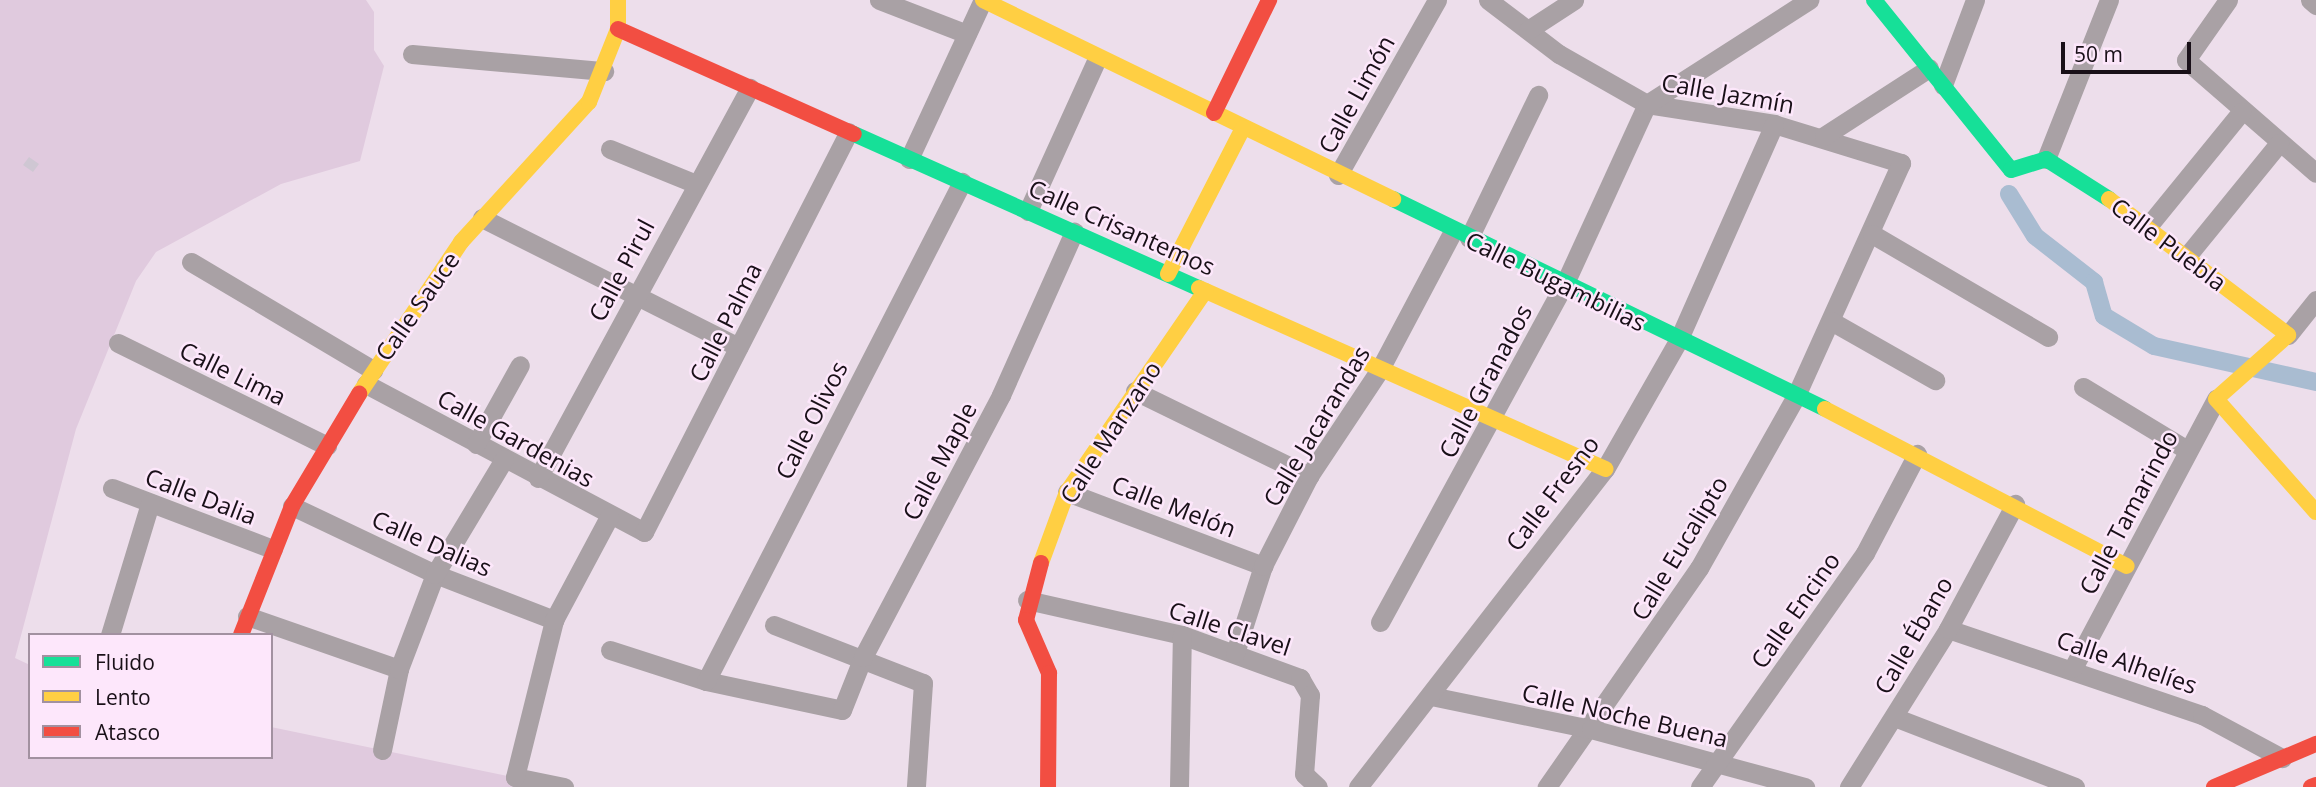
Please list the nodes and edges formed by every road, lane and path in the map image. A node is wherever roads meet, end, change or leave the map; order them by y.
1 (618, 0) edge
2 (879, 0) edge
3 (1437, 0) edge
4 (1488, 0) edge
5 (1574, 0) edge
6 (1809, 0) edge
7 (1874, 0) edge
8 (1975, 0) edge
9 (2109, 0) edge
10 (2228, 0) edge
11 (2310, 0) edge
12 (983, 1) edge
13 (1264, 2) edge
14 (2316, 5) edge
15 (618, 29) junction
16 (1528, 30) junction
17 (967, 34) junction
18 (412, 54) dead end
19 (1097, 59) junction
20 (1929, 68) junction
21 (604, 71) junction
22 (1943, 85) junction
23 (750, 88) junction
24 (1538, 95) dead end
25 (1647, 104) junction
26 (2241, 112) junction
27 (1214, 113) junction
28 (1774, 124) junction
29 (1243, 128) junction
30 (849, 132) junction
31 (1824, 136) junction
32 (2279, 143) junction
33 (610, 149) dead end
34 (909, 159) junction
35 (2046, 159) junction
36 (1901, 163) joint
37 (2316, 173) edge
38 (1338, 175) junction
39 (962, 182) junction
40 (696, 184) junction
41 (1028, 211) junction
42 (482, 218) junction
43 (2149, 225) junction
44 (1074, 232) junction
45 (1461, 234) junction
46 (1872, 234) junction
47 (2187, 256) junction
48 (191, 262) dead end
49 (1168, 274) junction
50 (1565, 283) junction
51 (1205, 291) junction
52 (634, 295) junction
53 (2316, 300) edge
54 (1831, 321) junction
55 (2288, 335) junction
56 (2049, 337) dead end
57 (1678, 341) junction
58 (118, 343) dead end
59 (738, 347) junction
60 (520, 365) dead end
61 (1380, 369) junction
62 (369, 377) junction
63 (1935, 380) dead end
64 (2083, 387) dead end
65 (1135, 391) junction
66 (1796, 396) junction
67 (2216, 399) junction
68 (1493, 419) junction
69 (476, 444) junction
70 (327, 446) junction
71 (2187, 450) junction
72 (1917, 454) junction
73 (504, 459) junction
74 (1605, 470) junction
75 (1309, 476) junction
76 (538, 478) junction
77 (112, 488) dead end
78 (1067, 492) junction
79 (150, 503) junction
80 (2015, 504) junction
81 (292, 506) junction
82 (2316, 512) edge
83 (609, 517) junction
84 (644, 533) joint
85 (273, 549) junction
86 (1263, 566) junction
87 (2127, 566) junction
88 (435, 574) junction
89 (1027, 600) junction
90 (247, 616) junction
91 (554, 620) junction
92 (1380, 622) dead end
93 (774, 625) dead end
94 (1948, 629) junction
95 (111, 633) edge
96 (242, 633) edge
97 (1182, 635) junction
98 (610, 650) dead end
99 (1235, 653) junction
100 (863, 657) junction
101 (399, 668) junction
102 (2073, 668) junction
103 (706, 681) junction
104 (1432, 696) junction
105 (1894, 717) junction
106 (1591, 729) junction
107 (2316, 744) edge
108 (382, 750) dead end
109 (2283, 758) junction
110 (1720, 762) junction
111 (564, 787) edge
112 (916, 787) edge
113 (1048, 787) edge
114 (1179, 787) edge
115 (1318, 787) edge
116 (1358, 787) edge
117 (1547, 787) edge
118 (1700, 787) edge
119 (1805, 787) edge
120 (1849, 787) edge
121 (2075, 787) edge
122 (2214, 787) edge

1 - 15 street, Calle Sauce
2 - 17 street
3 - 38 street, Calle Limón
4 - 16 street, Calle Jazmín
5 - 16 street
6 - 25 street
7 - 20 street
8 - 22 street
9 - 35 street
10 - 26 street
11 - 14 street
12 - 17 street
12 - 19 street, Calle Bugambilias
13 - 27 street
15 - 21 street, Calle Sauce
15 - 23 street, Calle Crisantemos
16 - 25 street, Calle Jazmín
17 - 34 street
18 - 21 street
19 - 27 street, Calle Bugambilias
19 - 41 street
20 - 22 street
20 - 31 street
21 - 42 street, Calle Sauce
22 - 35 street
23 - 30 street, Calle Crisantemos
23 - 40 street, Calle Pirul
24 - 45 street, Calle Jacarandas
25 - 28 street, Calle Jazmín
25 - 50 street, Calle Granados
26 - 32 street
26 - 43 street
27 - 29 street, Calle Bugambilias
28 - 31 street, Calle Jazmín
28 - 57 street, Calle Fresno
29 - 38 street, Calle Bugambilias
29 - 49 street
30 - 34 street, Calle Crisantemos
30 - 59 street, Calle Palma
31 - 36 street, Calle Jazmín
32 - 37 street
32 - 47 street
33 - 40 street
34 - 39 street, Calle Crisantemos
35 - 43 street, Calle Puebla
36 - 46 street, Calle Eucalipto
38 - 45 street, Calle Bugambilias
39 - 41 street, Calle Crisantemos
39 - 103 street, Calle Olivos
40 - 52 street, Calle Pirul
41 - 44 street, Calle Crisantemos
42 - 52 street
42 - 62 street, Calle Sauce
43 - 47 street, Calle Puebla
44 - 49 street, Calle Crisantemos
44 - 100 street, Calle Maple
45 - 50 street, Calle Bugambilias
45 - 61 street, Calle Jacarandas
46 - 54 street, Calle Eucalipto
46 - 56 street
47 - 55 street, Calle Puebla
48 - 62 street, Calle Gardenias
49 - 51 street, Calle Crisantemos
50 - 57 street, Calle Bugambilias
50 - 68 street, Calle Granados
51 - 61 street, Calle Crisantemos
51 - 65 street, Calle Manzano
52 - 59 street
52 - 76 street, Calle Pirul
53 - 55 street
54 - 63 street
54 - 66 street, Calle Eucalipto
55 - 67 street, Calle Tamarindo
57 - 66 street, Calle Bugambilias
57 - 74 street, Calle Fresno
58 - 70 street, Calle Lima
59 - 84 street, Calle Palma
60 - 69 street
61 - 68 street, Calle Crisantemos
61 - 75 street, Calle Jacarandas
62 - 69 street, Calle Gardenias
62 - 70 street, Calle Sauce
64 - 71 street
65 - 75 street
65 - 78 street, Calle Manzano
66 - 72 street, Calle Bugambilias
66 - 106 street, Calle Eucalipto
67 - 71 street, Calle Tamarindo
67 - 82 street
68 - 74 street, Calle Crisantemos
68 - 92 street, Calle Granados
69 - 73 street, Calle Gardenias
70 - 81 street, Calle Sauce
71 - 87 street, Calle Tamarindo
72 - 80 street, Calle Bugambilias
72 - 110 street, Calle Encino
73 - 76 street, Calle Gardenias
73 - 88 street
74 - 104 street, Calle Fresno
75 - 86 street, Calle Jacarandas
76 - 83 street, Calle Gardenias
77 - 79 street, Calle Dalia
78 - 86 street, Calle Melón
78 - 89 street, Calle Manzano
79 - 85 street, Calle Dalia
79 - 95 street
80 - 87 street, Calle Bugambilias
80 - 94 street, Calle Ébano
81 - 85 street, Calle Sauce
81 - 88 street, Calle Dalias
83 - 84 street, Calle Gardenias
83 - 91 street
85 - 90 street, Calle Sauce
86 - 99 street, Calle Jacarandas
87 - 102 street, Calle Tamarindo
88 - 91 street, Calle Dalias
88 - 101 street
89 - 97 street, Calle Clavel
89 - 113 street, Calle Manzano
90 - 96 street, Calle Sauce
90 - 101 street
91 - 111 street
93 - 100 street
94 - 102 street, Calle Alhelíes
94 - 105 street, Calle Ébano
97 - 99 street, Calle Clavel
97 - 114 street
98 - 103 street
99 - 115 street, Calle Clavel
100 - 103 street, Calle Maple
100 - 112 street
101 - 108 street
102 - 109 street, Calle Alhelíes
104 - 106 street, Calle Noche Buena
104 - 116 street, Calle Fresno
105 - 120 street, Calle Ébano
105 - 121 street
106 - 110 street, Calle Noche Buena
106 - 117 street, Calle Eucalipto
107 - 109 street
109 - 122 street
110 - 118 street, Calle Encino
110 - 119 street, Calle Noche Buena

